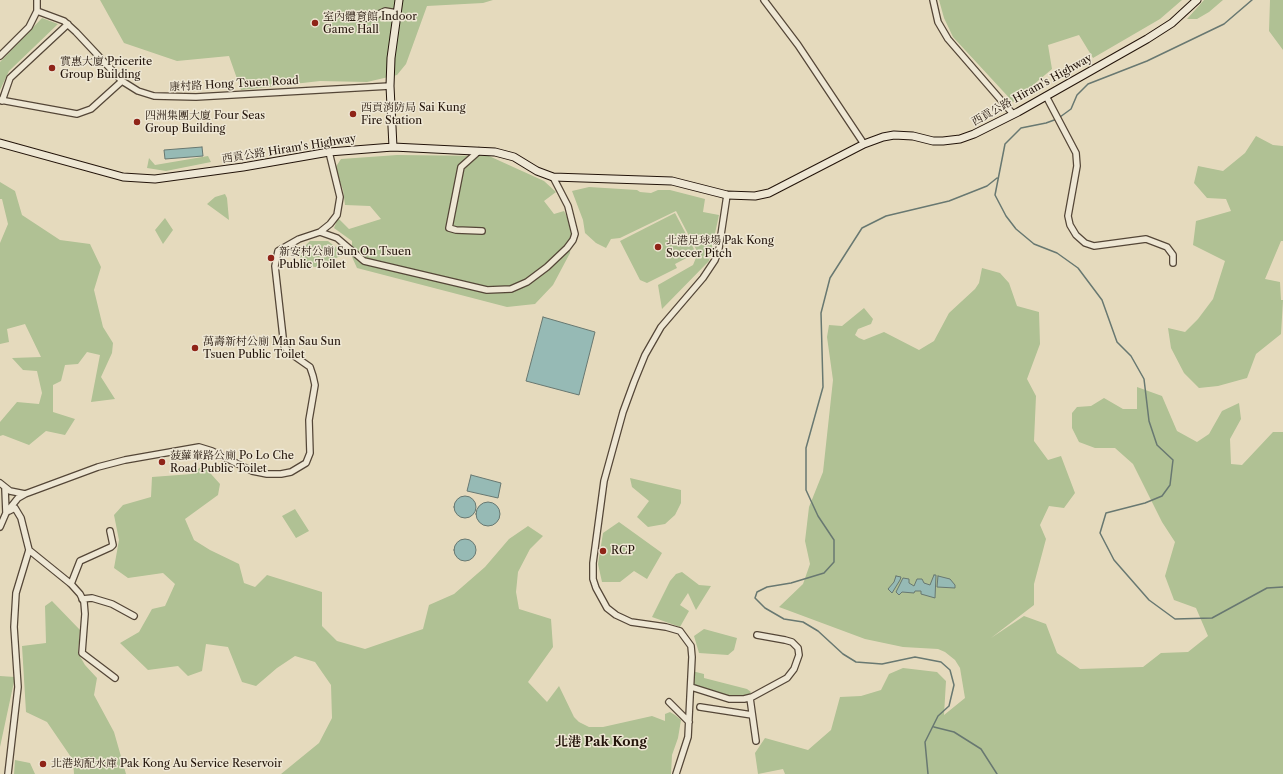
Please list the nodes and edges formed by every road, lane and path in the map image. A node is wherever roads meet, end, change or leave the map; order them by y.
1 (37, 0) edge
2 (399, 0) edge
3 (764, 0) edge
4 (933, 0) edge
5 (1197, 0) edge
6 (37, 11) junction
7 (397, 13) junction
8 (354, 18) dead end
9 (68, 24) junction
10 (0, 56) edge
11 (122, 81) junction
12 (390, 86) junction
13 (1046, 96) junction
14 (1, 100) edge
15 (1013, 114) junction
16 (0, 144) edge
17 (864, 144) junction
18 (393, 147) junction
19 (479, 151) junction
20 (329, 152) junction
21 (553, 177) junction
22 (727, 195) junction
23 (482, 231) dead end
24 (320, 232) junction
25 (1173, 263) dead end
26 (0, 483) edge
27 (5, 488) junction
28 (25, 494) junction
29 (6, 513) junction
30 (0, 527) edge
31 (110, 531) dead end
32 (29, 550) junction
33 (71, 584) junction
34 (82, 599) junction
35 (134, 616) dead end
36 (757, 635) dead end
37 (114, 678) dead end
38 (691, 687) junction
39 (750, 698) junction
40 (669, 702) dead end
41 (700, 707) dead end
42 (752, 716) junction
43 (689, 722) junction
44 (756, 741) dead end
45 (8, 774) edge
46 (676, 774) edge

1 - 6 street
2 - 7 main road
3 - 17 street
4 - 15 street
5 - 13 main road, 西貢公路 Hiram's Highway
6 - 9 street, 康村路 Hong Tsuen Road
6 - 10 street
7 - 8 street
7 - 12 main road
9 - 11 street, 康村路 Hong Tsuen Road
9 - 14 street
11 - 12 street, 康村路 Hong Tsuen Road
11 - 14 street
12 - 18 main road
13 - 15 main road, 西貢公路 Hiram's Highway
13 - 25 street
15 - 17 main road, 西貢公路 Hiram's Highway
16 - 20 main road, 西貢公路 Hiram's Highway
17 - 22 main road, 西貢公路 Hiram's Highway
18 - 19 main road, 西貢公路 Hiram's Highway
18 - 20 main road, 西貢公路 Hiram's Highway
19 - 21 main road, 西貢公路 Hiram's Highway
19 - 23 street
20 - 24 street
21 - 22 main road, 西貢公路 Hiram's Highway
21 - 24 street
22 - 38 street
24 - 28 street
26 - 27 street
27 - 28 street
27 - 29 street
28 - 29 street
29 - 30 street
29 - 32 street
31 - 33 street
32 - 33 street
32 - 45 street
33 - 34 street
34 - 35 street
34 - 37 street
36 - 39 street
38 - 39 street
38 - 43 street
39 - 42 street
40 - 43 street
41 - 42 street
42 - 44 street
43 - 46 street

